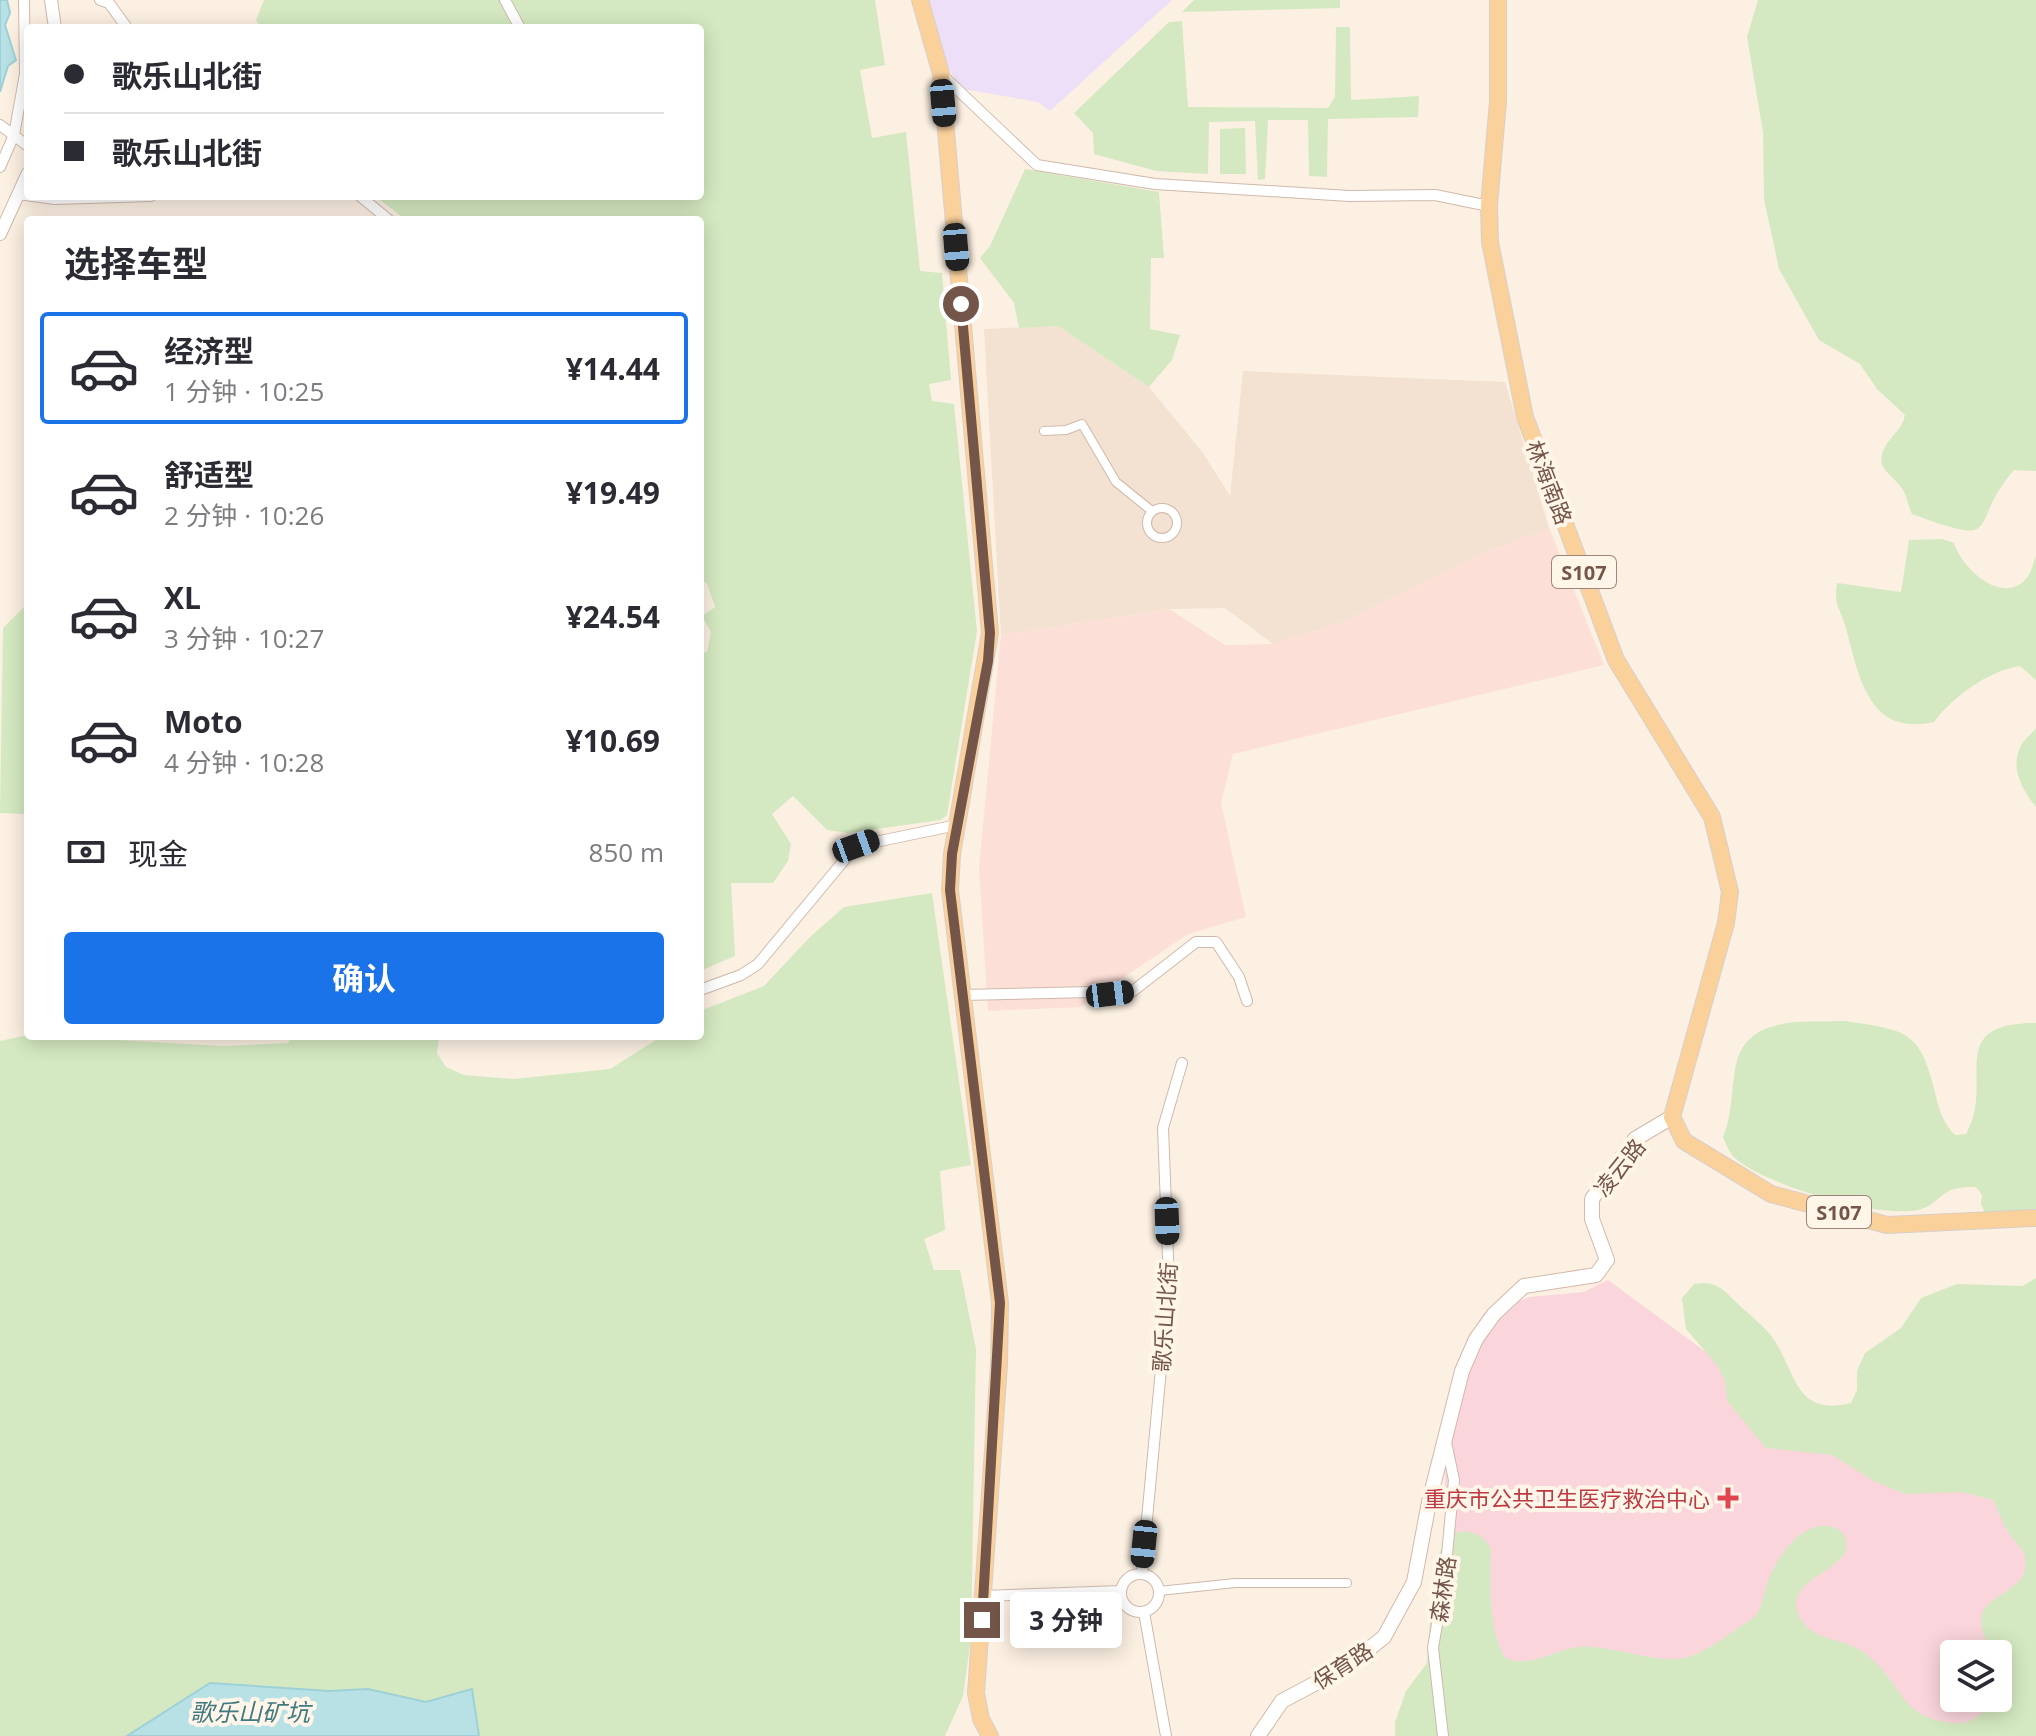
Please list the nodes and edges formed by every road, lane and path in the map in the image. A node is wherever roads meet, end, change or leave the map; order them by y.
1 (24, 0) edge
2 (51, 0) edge
3 (100, 0) edge
4 (505, 0) edge
5 (920, 0) edge
6 (1498, 0) edge
7 (24, 24) edge
8 (54, 24) edge
9 (124, 24) edge
10 (518, 24) edge
11 (941, 74) junction
12 (24, 80) edge
13 (0, 125) edge
14 (14, 135) junction
15 (24, 143) edge
16 (0, 167) edge
17 (24, 181) edge
18 (18, 194) junction
19 (24, 195) edge
20 (365, 200) edge
21 (1489, 206) junction
22 (384, 216) edge
23 (0, 234) edge
24 (1044, 431) dead end
25 (1152, 511) dead end
26 (957, 825) junction
27 (704, 989) edge
28 (963, 995) junction
29 (1247, 1001) dead end
30 (1182, 1063) dead end
31 (1672, 1117) junction
32 (2036, 1218) edge
33 (1446, 1442) junction
34 (1142, 1573) junction
35 (1347, 1583) dead end
36 (1121, 1591) junction
37 (1159, 1591) junction
38 (984, 1596) junction
39 (1144, 1612) junction
40 (990, 1736) edge
41 (1166, 1736) edge
42 (1258, 1736) edge
43 (1443, 1736) edge

1 - 7 street
2 - 8 street
3 - 9 street
4 - 10 street
5 - 11 main road
6 - 21 main road, 林海南路 / S107
11 - 21 street
11 - 26 main road
12 - 14 street
13 - 14 street
14 - 15 street
14 - 16 street
17 - 18 street
18 - 19 street
18 - 23 street
20 - 22 street
21 - 31 main road, 林海南路 / S107
24 - 25 street
26 - 27 street
26 - 28 main road
28 - 29 street
28 - 38 main road
30 - 34 street, 歌乐山北街
31 - 32 main road, S107
31 - 33 main road, 凌云路
33 - 42 main road, 保育路
33 - 43 street, 森林路
34 - 36 street
34 - 37 street
35 - 37 street
36 - 38 street
36 - 39 street
37 - 39 street
38 - 40 main road
39 - 41 street

